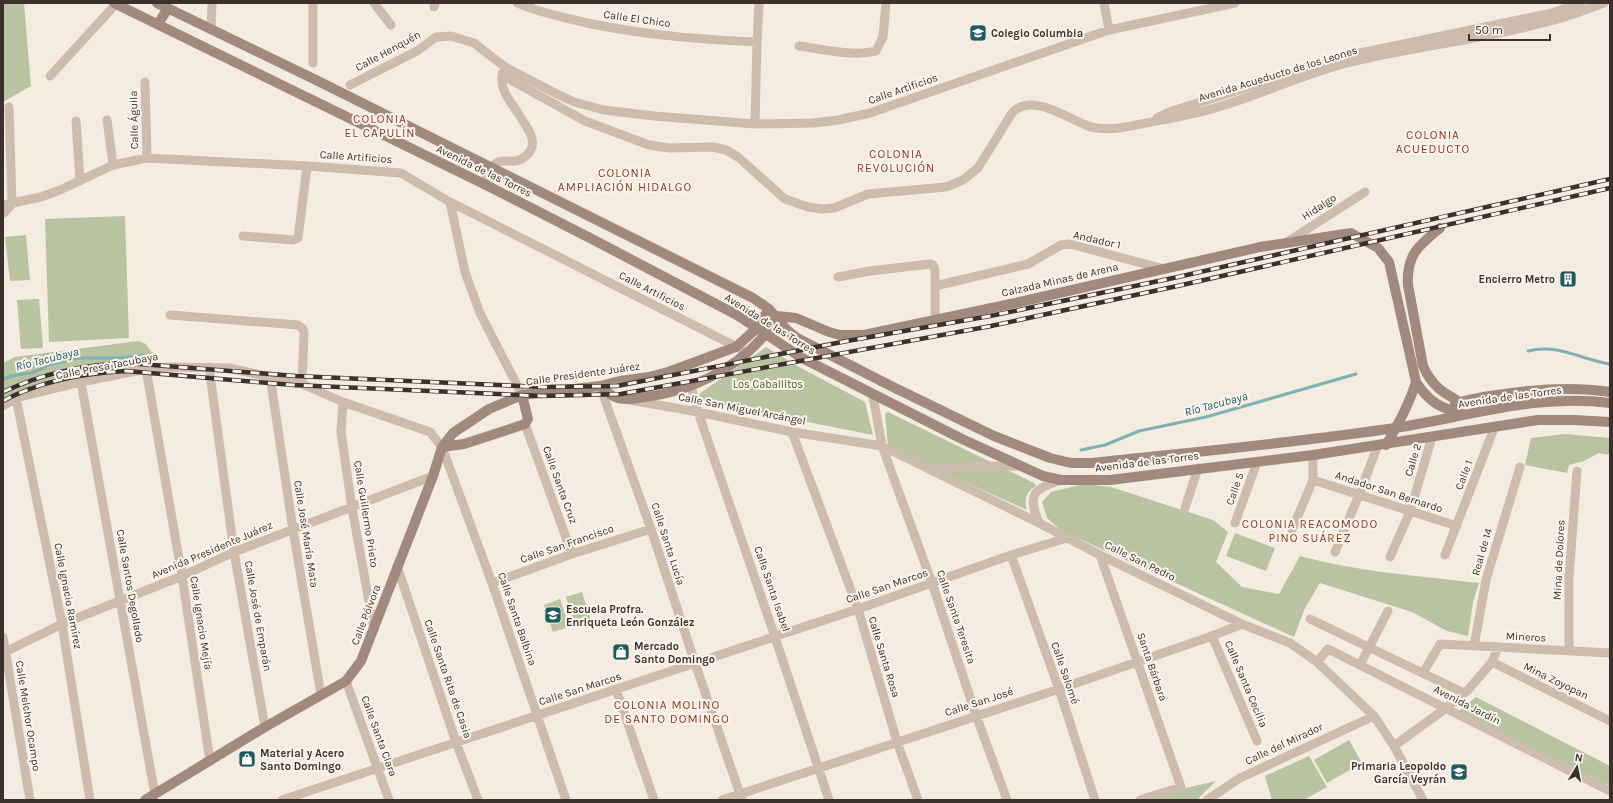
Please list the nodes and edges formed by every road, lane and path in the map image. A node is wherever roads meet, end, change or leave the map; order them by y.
1 (115, 3) edge
2 (157, 3) edge
3 (212, 3) edge
4 (313, 3) edge
5 (374, 3) edge
6 (517, 3) edge
7 (759, 3) edge
8 (886, 3) edge
9 (1104, 3) edge
10 (1232, 3) edge
11 (1581, 3) edge
12 (1604, 3) edge
13 (168, 8) junction
14 (158, 24) junction
15 (391, 26) dead end
16 (211, 29) junction
17 (1109, 30) junction
18 (436, 37) joint
19 (757, 42) junction
20 (799, 46) dead end
21 (313, 63) dead end
22 (504, 71) junction
23 (50, 76) dead end
24 (146, 82) dead end
25 (350, 85) dead end
26 (8, 107) dead end
27 (107, 120) dead end
28 (76, 121) dead end
29 (1146, 123) junction
30 (755, 124) junction
31 (147, 158) junction
32 (113, 165) junction
33 (306, 166) junction
34 (492, 168) junction
35 (80, 181) junction
36 (484, 184) junction
37 (1365, 192) dead end
38 (450, 202) junction
39 (7, 205) edge
40 (3, 214) edge
41 (1440, 228) dead end
42 (243, 236) dead end
43 (1287, 242) junction
44 (1164, 269) junction
45 (838, 277) dead end
46 (935, 286) junction
47 (769, 309) junction
48 (170, 315) dead end
49 (776, 316) junction
50 (935, 320) junction
51 (761, 331) junction
52 (736, 347) junction
53 (748, 352) junction
54 (209, 367) junction
55 (146, 369) junction
56 (270, 376) junction
57 (81, 382) junction
58 (1416, 382) junction
59 (302, 384) junction
60 (600, 386) junction
61 (691, 386) junction
62 (1610, 392) edge
63 (522, 395) junction
64 (873, 396) junction
65 (16, 398) junction
66 (626, 400) junction
67 (343, 402) junction
68 (1460, 402) junction
69 (1610, 403) edge
70 (3, 406) edge
71 (1446, 409) junction
72 (698, 412) junction
73 (1465, 414) junction
74 (1438, 421) junction
75 (1610, 422) edge
76 (525, 424) junction
77 (1495, 426) junction
78 (1397, 428) junction
79 (792, 432) junction
80 (1432, 437) junction
81 (1382, 445) junction
82 (882, 446) junction
83 (442, 447) junction
84 (1313, 455) junction
85 (1257, 462) junction
86 (1020, 466) junction
87 (1520, 467) dead end
88 (1198, 468) junction
89 (929, 470) junction
90 (1577, 471) dead end
91 (433, 476) junction
92 (1061, 480) junction
93 (1313, 480) junction
94 (1360, 495) junction
95 (352, 508) junction
96 (1185, 508) dead end
97 (1410, 512) junction
98 (1038, 523) junction
99 (1235, 523) dead end
100 (1457, 526) junction
101 (651, 529) junction
102 (293, 530) junction
103 (1292, 530) dead end
104 (1067, 538) junction
105 (234, 552) junction
106 (1334, 552) dead end
107 (572, 554) junction
108 (1011, 555) junction
109 (1100, 555) junction
110 (1445, 555) dead end
111 (1390, 557) dead end
112 (397, 566) junction
113 (182, 576) junction
114 (932, 583) junction
115 (492, 584) junction
116 (120, 601) junction
117 (858, 609) junction
118 (1388, 611) dead end
119 (1310, 619) dead end
120 (62, 624) junction
121 (1242, 624) junction
122 (374, 629) junction
123 (3, 636) edge
124 (775, 636) junction
125 (1212, 636) junction
126 (1474, 646) junction
127 (1369, 647) junction
128 (1498, 647) junction
129 (1568, 651) junction
130 (4, 653) edge
131 (1610, 653) edge
132 (1137, 662) junction
133 (1317, 662) junction
134 (1492, 662) junction
135 (695, 663) junction
136 (1360, 665) junction
137 (1423, 673) junction
138 (346, 681) junction
139 (616, 689) junction
140 (1058, 689) junction
141 (1464, 693) junction
142 (321, 695) junction
143 (1446, 708) junction
144 (976, 715) junction
145 (537, 716) junction
146 (1374, 716) junction
147 (1607, 718) edge
148 (265, 727) junction
149 (1257, 741) dead end
150 (456, 742) junction
151 (897, 742) junction
152 (1394, 746) junction
153 (210, 761) junction
154 (378, 768) junction
155 (818, 768) junction
156 (1610, 791) edge
157 (155, 795) junction
158 (300, 797) edge
159 (741, 797) edge
160 (30, 800) edge
161 (90, 800) edge
162 (145, 800) edge
163 (282, 800) edge
164 (389, 800) edge
165 (478, 800) edge
166 (566, 800) edge
167 (654, 800) edge
168 (722, 800) edge
169 (829, 800) edge
170 (918, 800) edge
171 (1007, 800) edge
172 (1095, 800) edge
173 (1140, 800) edge
174 (1207, 800) edge
175 (1423, 800) edge

1 - 14 street, Avenida de las Torres
1 - 23 street
2 - 13 street, Avenida de las Torres
3 - 16 street
4 - 21 street
5 - 15 street
6 - 19 street, Calle El Chico
7 - 19 street
8 - 20 street
9 - 17 street
10 - 17 street, Calle Artificios
11 - 29 street, Avenida Acueducto de los Leones
12 - 29 street, Avenida Acueducto de los Leones
13 - 14 street
13 - 16 street, Avenida de las Torres
14 - 36 street, Avenida de las Torres
16 - 34 street, Avenida de las Torres
17 - 30 street, Calle Artificios
18 - 22 street, Avenida Acueducto de los Leones
18 - 25 street, Calle Henquén
19 - 30 street
22 - 29 street, Avenida Acueducto de los Leones
22 - 30 street, Calle Artificios
22 - 34 street
24 - 31 street, Calle Águila
26 - 39 street
27 - 32 street
28 - 35 street
31 - 32 street, Calle Artificios
31 - 33 street, Calle Artificios
32 - 35 street, Calle Artificios
33 - 38 street, Calle Artificios
33 - 42 street
34 - 36 street
34 - 47 street, Avenida de las Torres
35 - 39 street, Calle Artificios
36 - 51 street, Avenida de las Torres
37 - 43 street, Hidalgo
38 - 52 street, Calle Artificios
38 - 63 street
39 - 40 street
41 - 68 street
43 - 44 street, Calzada Minas de Arena
43 - 58 street, Calzada Minas de Arena
44 - 46 street, Andador 1
44 - 50 street, Calzada Minas de Arena
45 - 46 street
46 - 50 street
47 - 49 street, Avenida de las Torres
47 - 51 street, Calle Presidente Juárez
48 - 59 street
49 - 50 street, Calzada Minas de Arena
49 - 51 street, Calle Presidente Juárez
49 - 78 street, Avenida de las Torres
51 - 52 street, Calle Presidente Juárez
51 - 53 street, Calle Presidente Juárez
51 - 64 street, Avenida de las Torres
52 - 53 street, Calle Artificios
52 - 60 street, Calle Presidente Juárez
53 - 61 street, Calle Presidente Juárez
54 - 55 street, Calle Presa Tacubaya
54 - 56 street, Calle Presa Tacubaya
54 - 105 street, Calle José de Emparán
55 - 57 street, Calle Presa Tacubaya
55 - 113 street, Calle Ignacio Mejía
56 - 59 street, Calle Presa Tacubaya
56 - 102 street, Calle José María Mata
57 - 65 street, Calle Presa Tacubaya
57 - 116 street, Calle Santos Degollado
58 - 71 street
58 - 78 street
59 - 67 street, Calle Presa Tacubaya
60 - 63 street, Calle Presidente Juárez
60 - 66 street, Calle San Miguel Arcángel
60 - 101 street, Calle Santa Lucía
61 - 66 street, Calle Presidente Juárez
61 - 72 street, Calle Santa Isabel
62 - 68 street, Avenida de las Torres
63 - 76 street
63 - 83 street, Calle Presidente Juárez
64 - 82 street, Calle Santa Teresita
64 - 86 street, Avenida de las Torres
65 - 70 street, Calle Presa Tacubaya
65 - 120 street, Calle Ignacio Ramírez
66 - 72 street, Calle San Miguel Arcángel
67 - 83 street, Calle Presa Tacubaya
67 - 95 street, Calle Guillermo Prieto
68 - 71 street, Avenida de las Torres
69 - 73 street, Avenida de las Torres
71 - 73 street
71 - 74 street, Avenida de las Torres
72 - 79 street, Calle San Miguel Arcángel
72 - 124 street, Calle Santa Isabel
73 - 74 street, Avenida de las Torres
74 - 78 street, Avenida de las Torres
74 - 80 street, Avenida de las Torres
75 - 77 street, Avenida de las Torres
76 - 83 street
76 - 107 street, Calle Santa Cruz
77 - 80 street, Avenida de las Torres
77 - 100 street, Calle 1
78 - 81 street
79 - 82 street, Calle San Miguel Arcángel
79 - 117 street, Calle Santa Rosa
80 - 81 street, Avenida de las Torres
80 - 97 street, Calle 2
81 - 84 street, Avenida de las Torres
81 - 94 street
82 - 89 street, Calle San Pedro
82 - 114 street, Calle Santa Teresita
83 - 91 street, Calle Pólvora
83 - 115 street, Calle Santa Balbina
84 - 85 street, Avenida de las Torres
84 - 93 street
85 - 88 street, Avenida de las Torres
85 - 99 street, Calle 5
86 - 89 street
86 - 92 street, Avenida de las Torres
87 - 126 street, Real de 14
88 - 92 street, Avenida de las Torres
88 - 96 street
89 - 98 street, Calle San Pedro
90 - 129 street, Mina de Dolores
91 - 95 street, Avenida Presidente Juárez
91 - 112 street, Calle Pólvora
92 - 98 street
93 - 94 street, Andador San Bernardo
93 - 103 street
94 - 97 street, Andador San Bernardo
94 - 106 street
95 - 102 street, Avenida Presidente Juárez
95 - 122 street, Calle Guillermo Prieto
97 - 100 street, Andador San Bernardo
97 - 111 street, Calle 2
98 - 104 street, Calle San Pedro
100 - 110 street, Calle 1
101 - 107 street, Calle San Francisco
101 - 135 street, Calle Santa Lucía
102 - 105 street, Avenida Presidente Juárez
102 - 142 street, Calle José María Mata
104 - 108 street, Calle San Marcos
104 - 109 street, Calle San Pedro
105 - 113 street, Avenida Presidente Juárez
105 - 148 street, Calle José de Emparán
107 - 115 street, Calle San Francisco
108 - 114 street, Calle San Marcos
108 - 140 street, Calle Salomé
109 - 121 street, Calle San Pedro
109 - 132 street, Santa Bárbara
112 - 122 street, Calle Pólvora
112 - 150 street, Calle Santa Rita de Casia
113 - 116 street, Avenida Presidente Juárez
113 - 153 street, Calle Ignacio Mejía
114 - 117 street, Calle San Marcos
114 - 144 street, Calle Santa Teresita
115 - 145 street, Calle Santa Balbina
116 - 120 street, Avenida Presidente Juárez
116 - 157 street, Calle Santos Degollado
117 - 124 street, Calle San Marcos
117 - 151 street, Calle Santa Rosa
118 - 127 street
119 - 127 street, Avenida Jardín
120 - 130 street, Avenida Presidente Juárez
120 - 161 street, Calle Ignacio Ramírez
121 - 125 street, Calle San José
121 - 133 street, Calle San Pedro
122 - 138 street, Calle Pólvora
123 - 130 street, Calle Melchor Ocampo
124 - 135 street, Calle San Marcos
124 - 155 street, Calle Santa Isabel
125 - 132 street, Calle San José
125 - 149 street, Calle Santa Cecilia
126 - 128 street, Mineros
126 - 137 street, Mineros
127 - 136 street
127 - 137 street, Avenida Jardín
128 - 129 street, Mineros
128 - 134 street
129 - 131 street, Mineros
130 - 160 street, Calle Melchor Ocampo
132 - 140 street, Calle San José
132 - 173 street, Santa Bárbara
133 - 136 street, Avenida Jardín
133 - 146 street, Calle San Pedro
134 - 141 street
134 - 147 street, Mina Zoyopan
135 - 139 street, Calle San Marcos
135 - 159 street, Calle Santa Lucía
136 - 143 street, Avenida Jardín
137 - 141 street, Avenida Jardín
138 - 142 street, Calle Pólvora
138 - 154 street, Calle Santa Clara
139 - 145 street, Calle San Marcos
139 - 167 street
140 - 144 street, Calle San José
140 - 172 street, Calle Salomé
141 - 143 street
142 - 148 street, Calle Pólvora
143 - 152 street
143 - 156 street, Avenida Jardín
144 - 151 street, Calle San José
144 - 171 street, Calle Santa Teresita
145 - 150 street, Calle San Marcos
145 - 166 street, Calle Santa Balbina
146 - 152 street, Calle San Pedro
146 - 174 street, Calle del Mirador
148 - 153 street, Calle Pólvora
150 - 154 street, Calle San Marcos
150 - 165 street, Calle Santa Rita de Casia
151 - 155 street, Calle San José
151 - 170 street, Calle Santa Rosa
152 - 175 street, Calle San Pedro
153 - 157 street, Calle Pólvora
154 - 158 street, Calle San Marcos
154 - 164 street, Calle Santa Clara
155 - 159 street, Calle San José
155 - 169 street, Calle Santa Isabel
157 - 162 street, Calle Pólvora
158 - 163 street, Calle San Marcos
159 - 168 street, Calle San José

